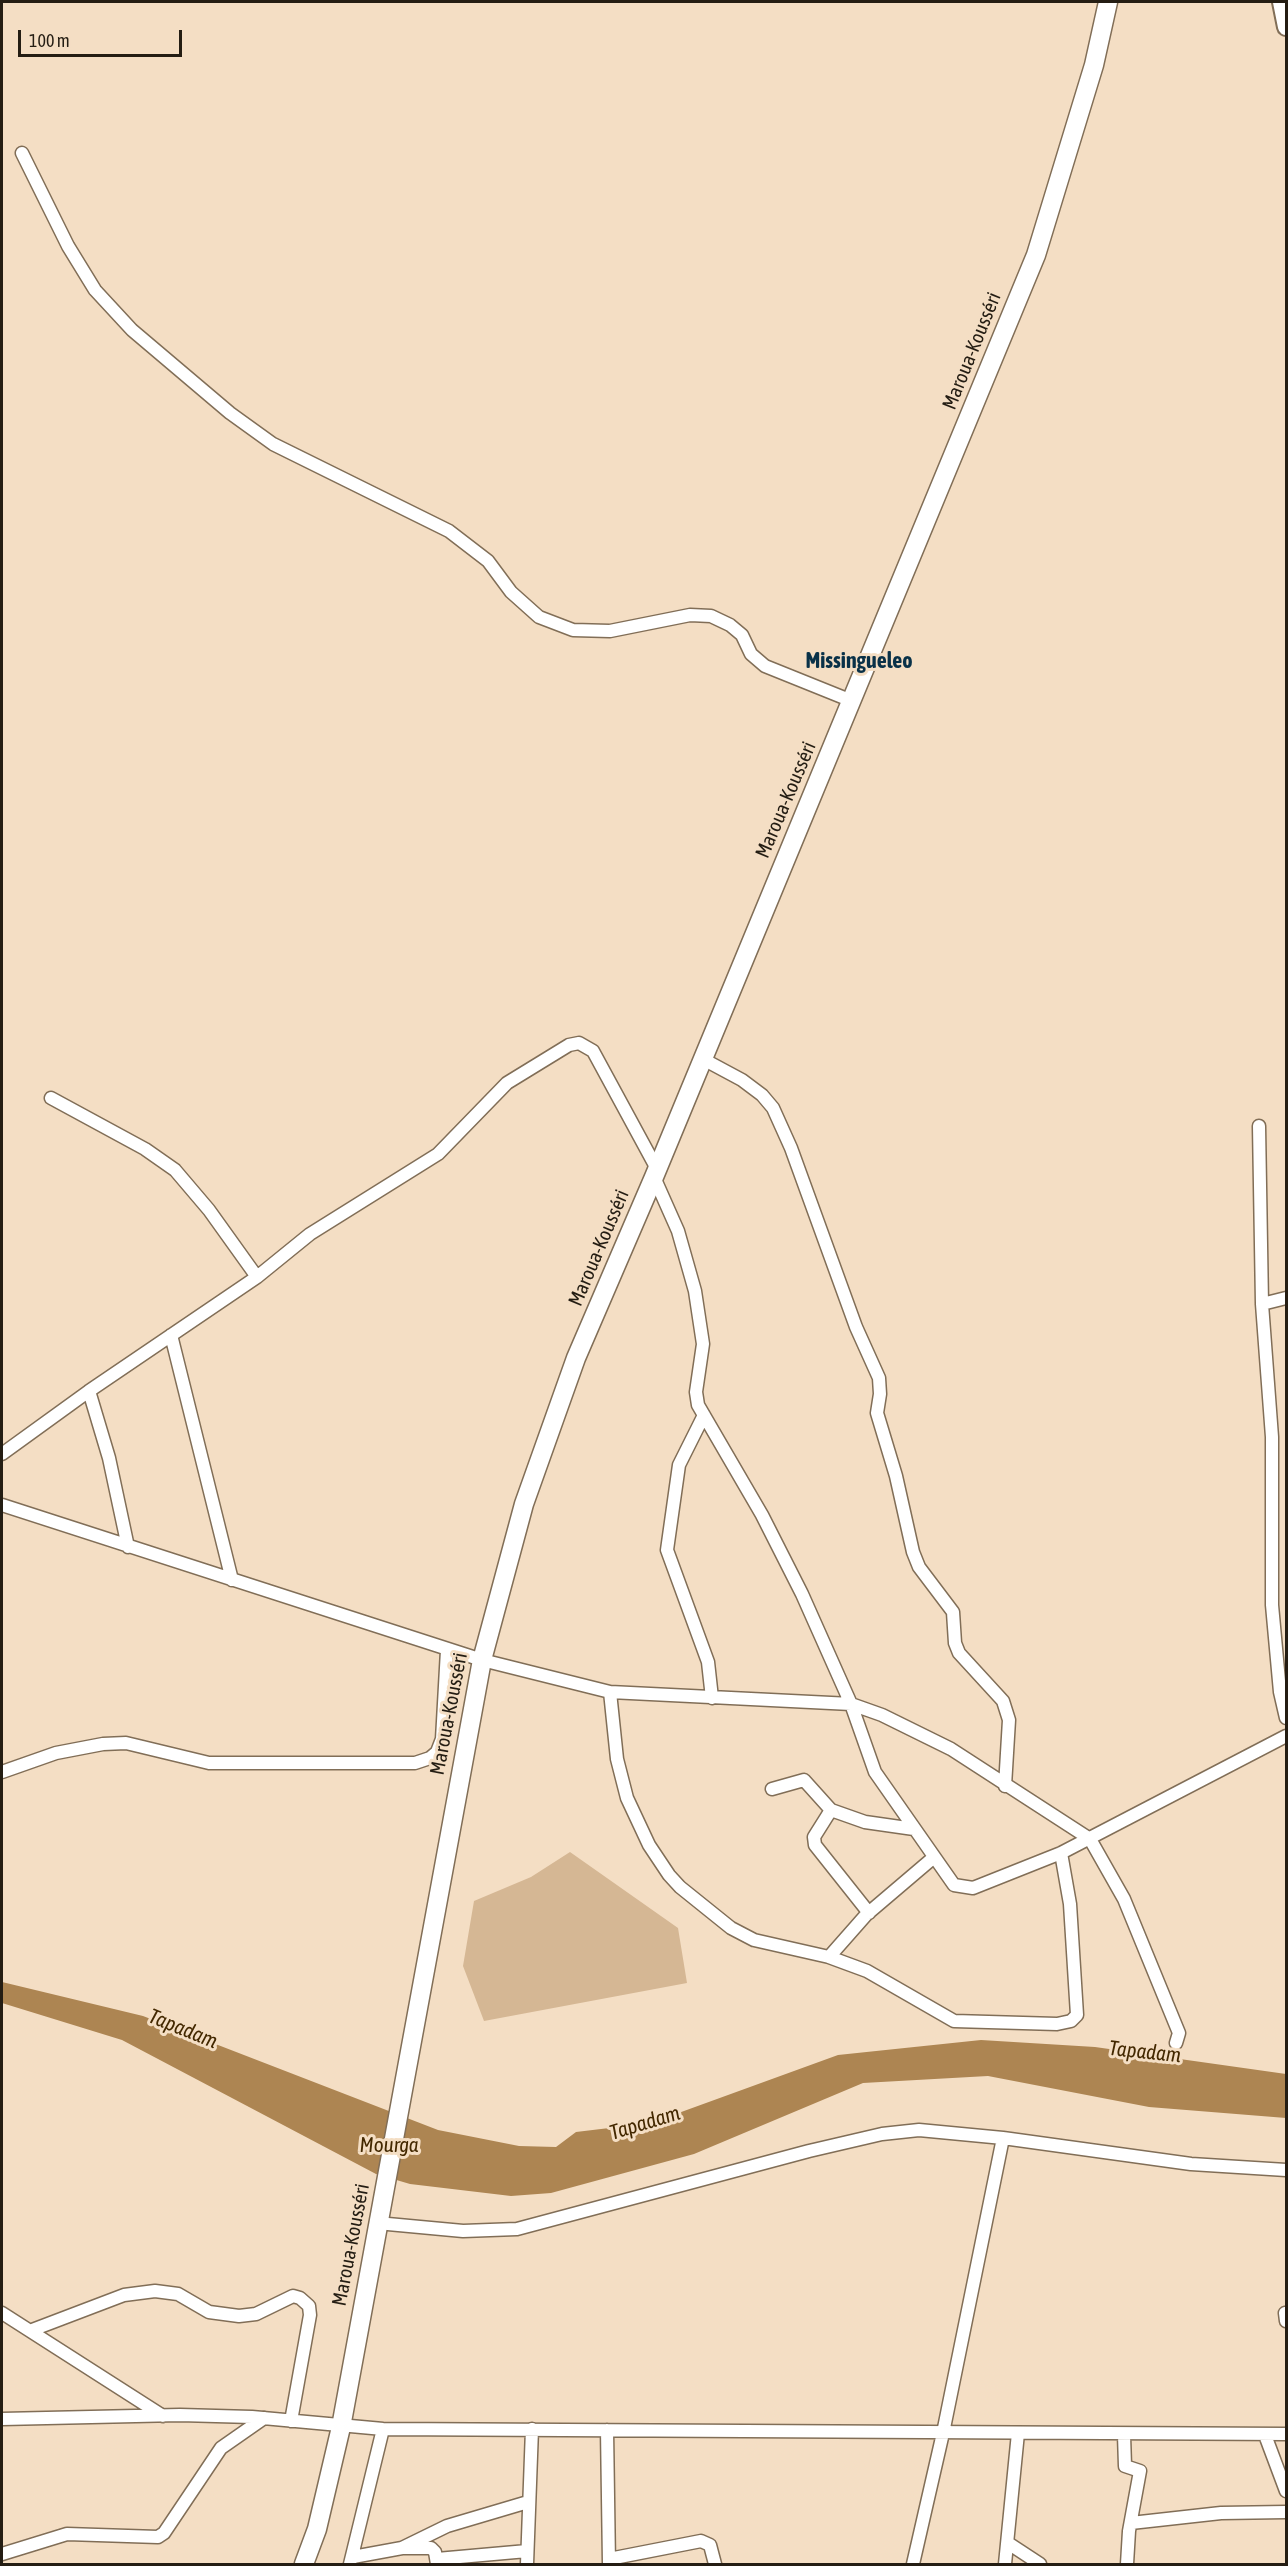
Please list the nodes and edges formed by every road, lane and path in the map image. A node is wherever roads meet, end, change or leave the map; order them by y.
1 (1108, 2) edge
2 (1281, 2) edge
3 (1287, 27) edge
4 (22, 153) dead end
5 (852, 701) junction
6 (701, 1058) junction
7 (51, 1098) dead end
8 (1259, 1126) dead end
9 (656, 1173) junction
10 (257, 1277) junction
11 (1287, 1298) edge
12 (1262, 1304) junction
13 (171, 1335) junction
14 (89, 1391) junction
15 (704, 1415) junction
16 (2, 1454) edge
17 (2, 1505) edge
18 (128, 1547) junction
19 (232, 1580) junction
20 (447, 1650) junction
21 (482, 1660) junction
22 (610, 1692) junction
23 (712, 1698) junction
24 (850, 1704) junction
25 (1287, 1718) edge
26 (1287, 1736) edge
27 (2, 1772) edge
28 (1005, 1786) junction
29 (772, 1789) dead end
30 (831, 1810) junction
31 (914, 1829) junction
32 (1090, 1839) junction
33 (1061, 1853) junction
34 (933, 1857) junction
35 (869, 1913) junction
36 (829, 1957) junction
37 (1176, 2043) dead end
38 (1003, 2138) junction
39 (1287, 2170) edge
40 (377, 2223) junction
41 (2, 2313) edge
42 (32, 2330) junction
43 (163, 2416) junction
44 (264, 2418) junction
45 (2, 2419) edge
46 (291, 2421) junction
47 (341, 2427) junction
48 (383, 2429) junction
49 (532, 2429) junction
50 (607, 2430) junction
51 (944, 2433) junction
52 (1018, 2433) junction
53 (1287, 2434) edge
54 (1124, 2435) junction
55 (1265, 2435) junction
56 (1287, 2491) edge
57 (528, 2502) junction
58 (1287, 2512) edge
59 (1131, 2523) junction
60 (1008, 2543) junction
61 (402, 2548) junction
62 (527, 2551) junction
63 (2, 2554) edge
64 (352, 2561) edge
65 (437, 2562) edge
66 (609, 2562) edge
67 (304, 2565) edge
68 (527, 2565) edge
69 (715, 2565) edge
70 (913, 2565) edge
71 (1005, 2565) edge
72 (1040, 2565) edge
73 (1127, 2565) edge

1 - 5 highway, Maroua-Kousséri
2 - 3 main road
4 - 5 street
5 - 6 highway, Maroua-Kousséri
6 - 9 highway, Maroua-Kousséri
6 - 28 street
7 - 10 street
8 - 12 street
9 - 10 street
9 - 15 street
9 - 21 highway, Maroua-Kousséri
10 - 13 street
11 - 12 street
12 - 25 street
13 - 14 street
13 - 19 street
14 - 16 street
14 - 18 street
15 - 23 street
15 - 24 street
17 - 18 street
18 - 19 street
19 - 20 street
20 - 21 street
20 - 27 street
21 - 22 street
21 - 40 highway, Maroua-Kousséri
22 - 23 street
22 - 36 street
23 - 24 street
24 - 28 street
24 - 31 street
26 - 32 street
28 - 32 street
29 - 30 street
30 - 31 street
30 - 35 street
31 - 34 street
32 - 33 street
32 - 37 street
33 - 34 street
33 - 36 street
34 - 35 street
35 - 36 street
38 - 39 street
38 - 40 street
38 - 51 street
40 - 47 highway, Maroua-Kousséri
41 - 42 street
42 - 43 street
42 - 46 street
43 - 44 street
43 - 45 street
44 - 46 street
44 - 63 street
46 - 47 street
47 - 48 street
47 - 67 highway, Maroua-Kousséri
48 - 49 street
48 - 64 street
49 - 50 street
49 - 57 street
50 - 51 street
50 - 66 street
51 - 52 street
51 - 70 street
52 - 54 street
52 - 60 street
53 - 55 street
54 - 55 street
54 - 59 street
55 - 56 street
57 - 61 street
57 - 62 street
58 - 59 street
59 - 73 street
60 - 71 street
60 - 72 street
61 - 64 street
61 - 65 street
62 - 65 street
62 - 68 street
66 - 69 street

